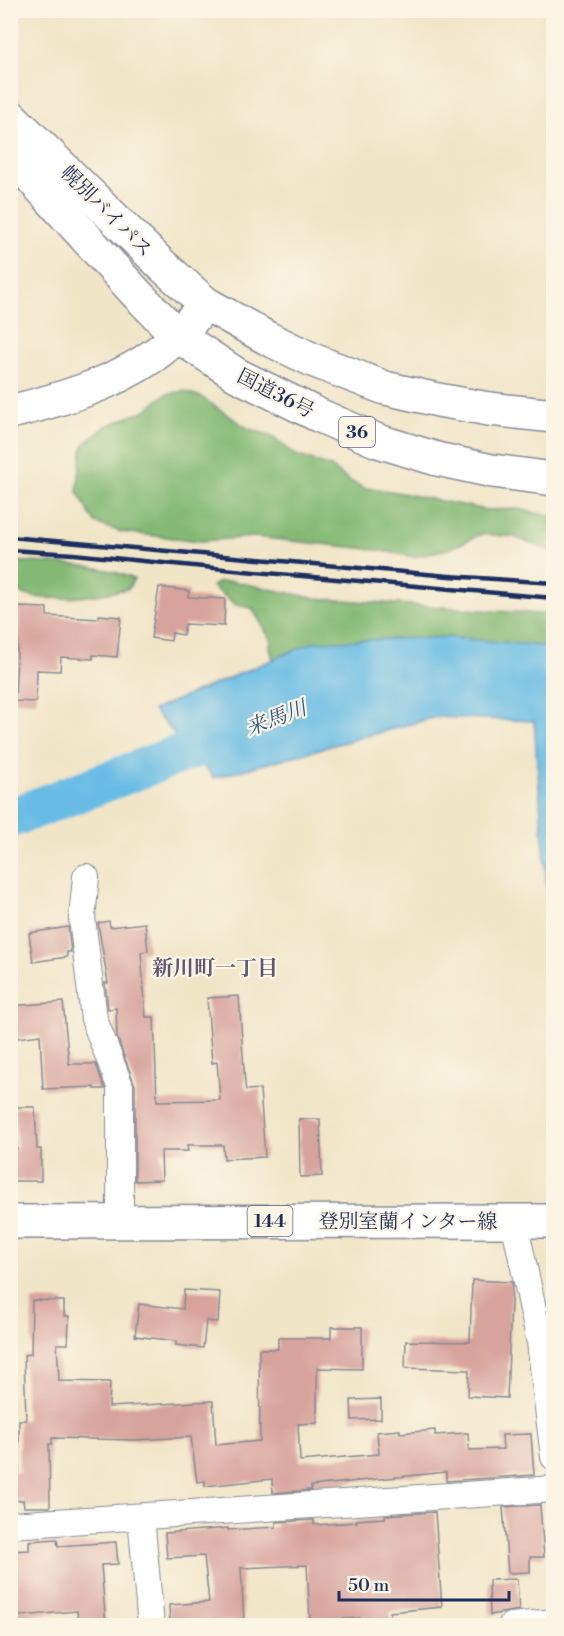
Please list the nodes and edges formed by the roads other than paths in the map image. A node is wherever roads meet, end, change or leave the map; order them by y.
1 (10, 116) edge
2 (10, 154) edge
3 (206, 303) junction
4 (178, 336) junction
5 (10, 412) edge
6 (554, 416) edge
7 (554, 479) edge
8 (86, 877) dead end
9 (532, 1221) edge
10 (10, 1222) edge
11 (120, 1222) junction
12 (554, 1457) edge
13 (554, 1489) edge
14 (141, 1517) junction
15 (10, 1525) edge
16 (554, 1622) edge
17 (151, 1626) edge
18 (511, 1626) edge

1 - 3 main road, 幌別バイパス
2 - 4 main road, 幌別バイパス / 36
3 - 4 main road
3 - 6 main road
4 - 5 main road
4 - 7 main road, 国道36号 / 36
8 - 11 street
9 - 11 main road, 登別室蘭インター線 / 144
9 - 12 street
10 - 11 main road, 登別室蘭インター線 / 144
13 - 14 street
14 - 15 street
14 - 17 street
16 - 18 street

